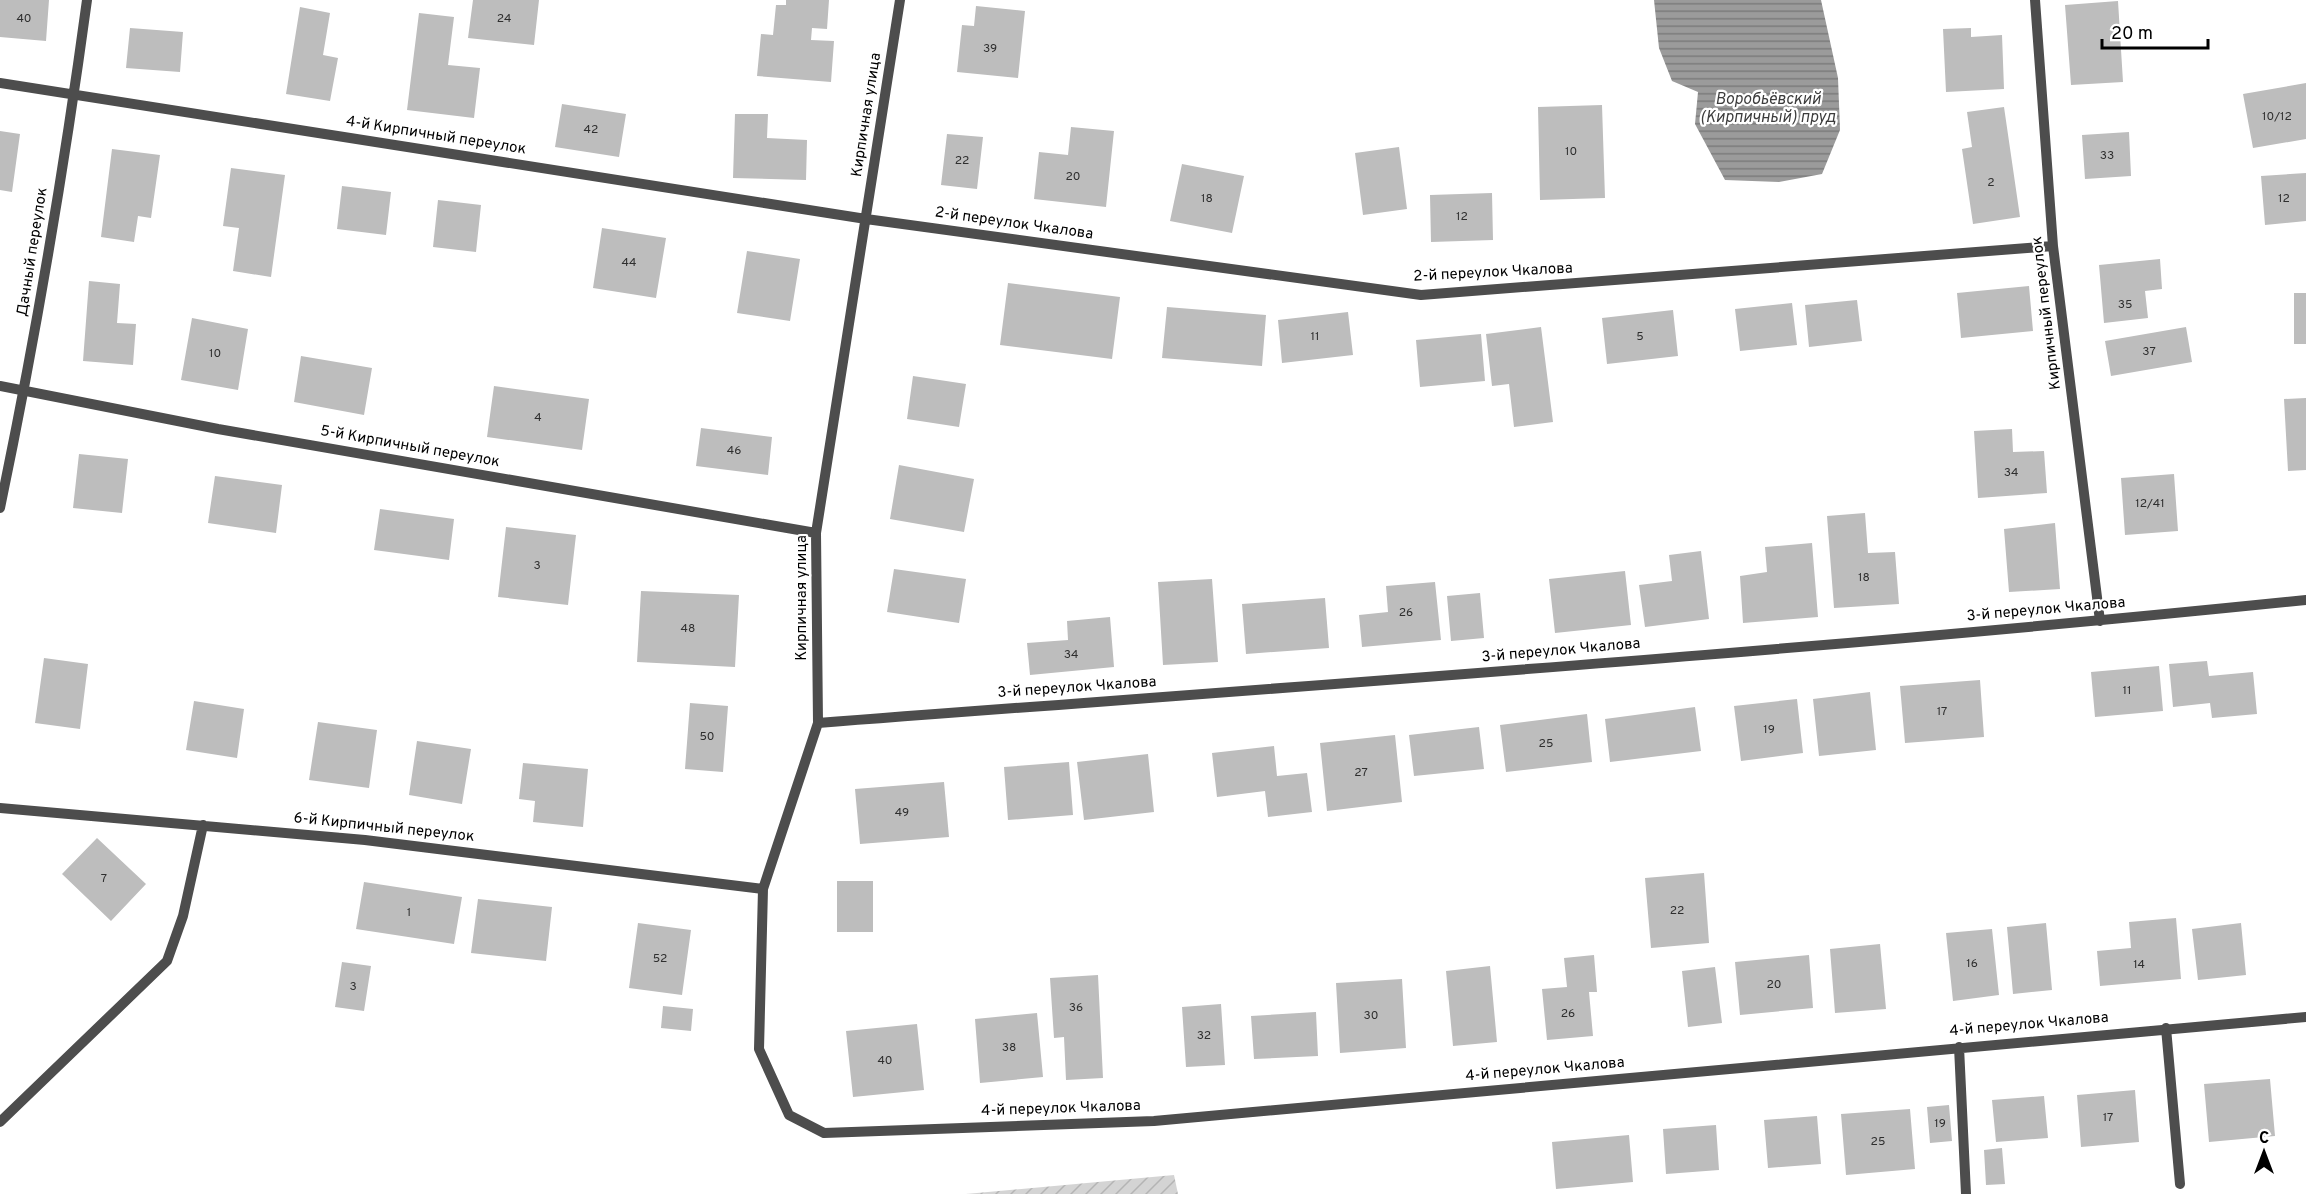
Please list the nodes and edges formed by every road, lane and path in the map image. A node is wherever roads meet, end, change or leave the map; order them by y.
1 (87, 0) edge
2 (900, 0) edge
3 (2035, 0) edge
4 (0, 83) edge
5 (74, 94) junction
6 (866, 219) junction
7 (2054, 246) junction
8 (0, 386) edge
9 (25, 390) junction
10 (0, 508) edge
11 (816, 533) junction
12 (2306, 600) edge
13 (2100, 621) junction
14 (818, 723) junction
15 (0, 808) edge
16 (203, 825) junction
17 (763, 889) junction
18 (2306, 1017) edge
19 (2166, 1028) junction
20 (1959, 1047) junction
21 (789, 1115) joint
22 (0, 1122) edge
23 (2180, 1184) dead end
24 (1966, 1194) edge

1 - 5 street, Дачный переулок
2 - 6 street, Кирпичная улица
3 - 7 street, Кирпичный переулок
4 - 5 street, 4-й Кирпичный переулок
5 - 6 street, 4-й Кирпичный переулок
5 - 9 street, Дачный переулок
6 - 7 street, 2-й переулок Чкалова
6 - 11 street, Кирпичная улица
7 - 13 street, Кирпичный переулок
8 - 9 street, 5-й Кирпичный переулок
9 - 10 street, Дачный переулок
9 - 11 street, 5-й Кирпичный переулок
11 - 14 street, Кирпичная улица
12 - 13 street, 3-й переулок Чкалова
13 - 14 street, 3-й переулок Чкалова
14 - 17 street, Кирпичная улица
15 - 16 street, 6-й Кирпичный переулок
16 - 17 street, 6-й Кирпичный переулок
16 - 22 street
17 - 21 street, Кирпичная улица
18 - 19 street, 4-й переулок Чкалова
19 - 20 street, 4-й переулок Чкалова
19 - 23 street
20 - 21 street, 4-й переулок Чкалова
20 - 24 street

